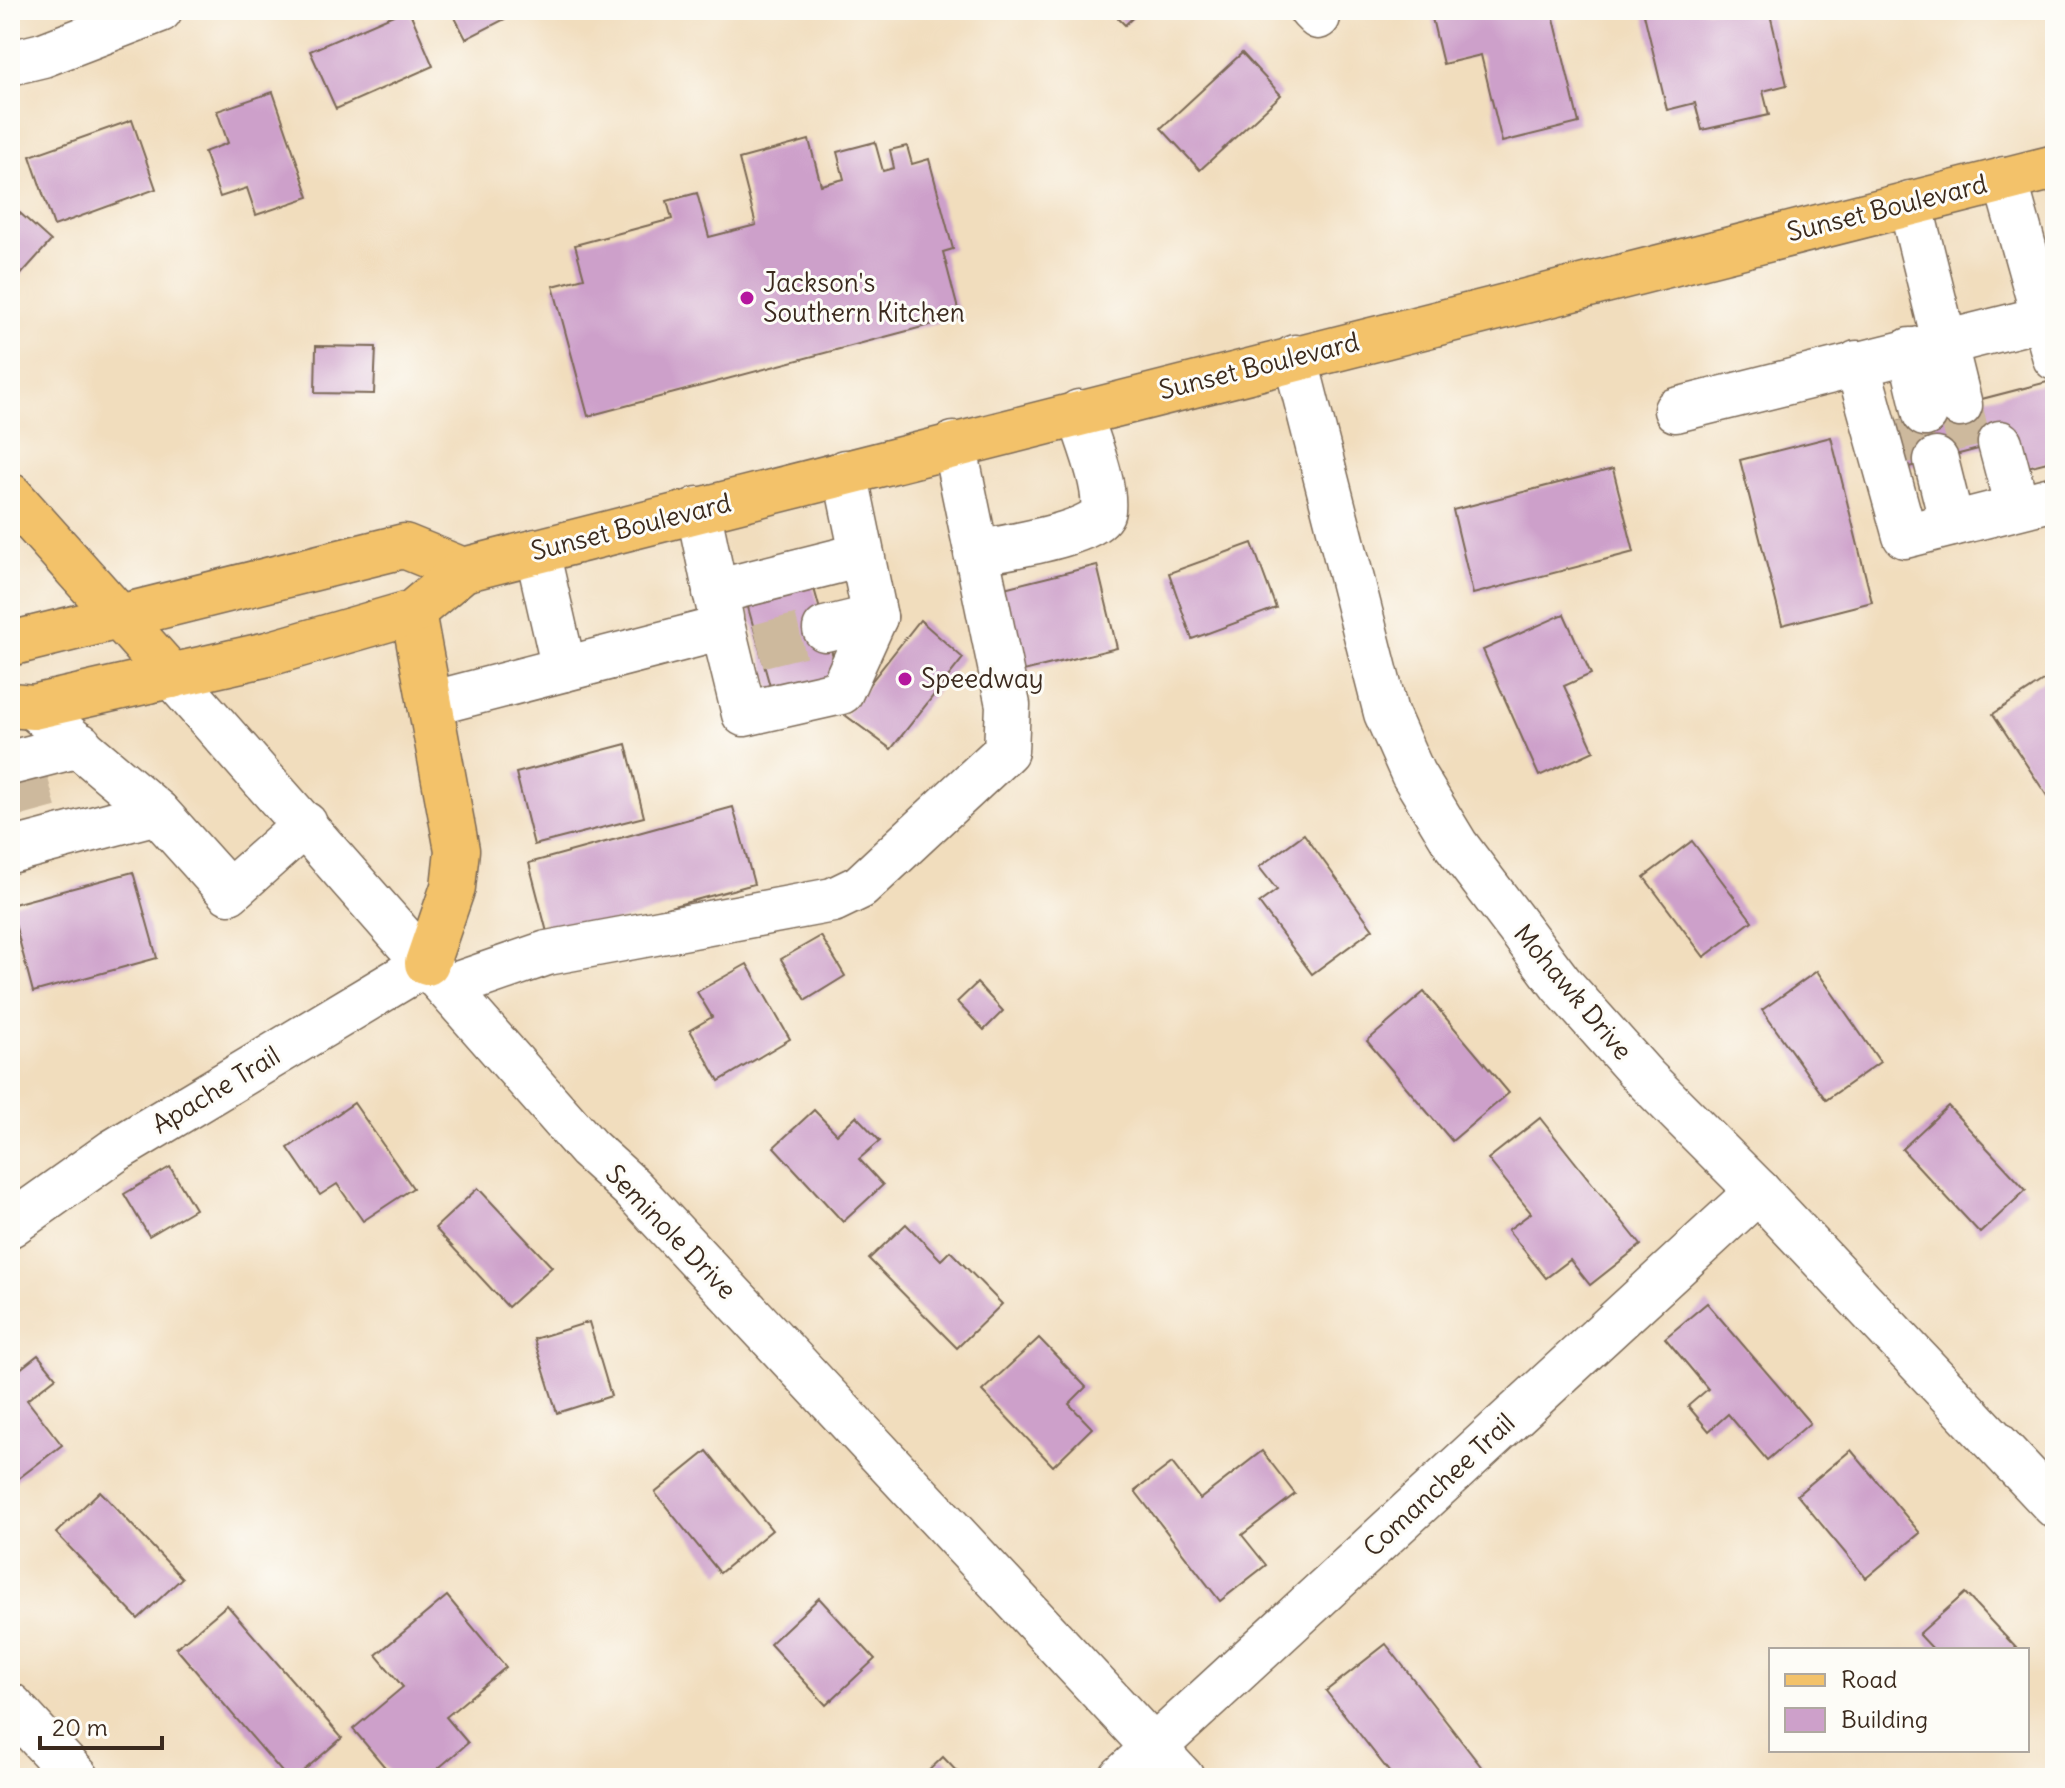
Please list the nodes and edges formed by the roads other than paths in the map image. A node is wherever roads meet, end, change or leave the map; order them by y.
1 (160, 10) edge
2 (10, 63) edge
3 (2055, 167) edge
4 (2005, 179) junction
5 (1910, 203) junction
6 (2049, 338) edge
7 (1915, 349) junction
8 (1295, 357) junction
9 (1945, 409) tunnel mouth
10 (1676, 410) dead end
11 (1079, 412) junction
12 (954, 444) junction
13 (845, 472) junction
14 (10, 495) edge
15 (698, 509) junction
16 (1989, 514) edge
17 (537, 551) junction
18 (976, 553) junction
19 (862, 555) junction
20 (463, 570) junction
21 (413, 612) junction
22 (120, 617) junction
23 (875, 617) junction
24 (731, 629) junction
25 (825, 629) tunnel mouth
26 (10, 644) edge
27 (564, 669) junction
28 (172, 676) junction
29 (430, 704) junction
30 (21, 706) edge
31 (80, 745) junction
32 (18, 764) edge
33 (157, 812) junction
34 (305, 824) junction
35 (22, 839) edge
36 (438, 975) junction
37 (1758, 1191) junction
38 (10, 1225) edge
39 (2055, 1506) edge
40 (10, 1705) edge
41 (1168, 1763) edge
42 (77, 1778) edge
43 (1121, 1778) edge

1 - 2 street
3 - 4 main road, Sunset Boulevard
4 - 5 main road, Sunset Boulevard
4 - 6 street
5 - 7 street
5 - 8 main road, Sunset Boulevard
6 - 7 street
7 - 9 street
7 - 10 street
7 - 16 street
8 - 11 main road, Sunset Boulevard
8 - 37 street, Mohawk Drive
11 - 12 main road, Sunset Boulevard
11 - 18 street
12 - 13 main road, Sunset Boulevard
12 - 18 street, Apache Trail
13 - 15 main road, Sunset Boulevard
13 - 19 street
14 - 22 main road
15 - 17 main road, Sunset Boulevard
15 - 24 street
16 - 16 street
17 - 20 main road, Sunset Boulevard
17 - 27 street
18 - 36 street, Apache Trail
19 - 23 street
19 - 24 street
20 - 21 main road, Sunset Boulevard
20 - 22 main road
21 - 28 main road, Sunset Boulevard
21 - 29 main road
22 - 26 main road
22 - 28 main road
23 - 24 street
23 - 25 street
24 - 27 street
27 - 29 street
28 - 30 main road, Sunset Boulevard
28 - 34 street, Seminole Drive
29 - 36 main road
30 - 31 street
31 - 32 street
31 - 33 street
33 - 34 street
33 - 35 street
34 - 36 street, Seminole Drive
36 - 38 street, Apache Trail
36 - 41 street, Seminole Drive
37 - 39 street, Mohawk Drive
37 - 41 street, Comanchee Trail
40 - 42 street
41 - 43 street, Comanchee Trail

